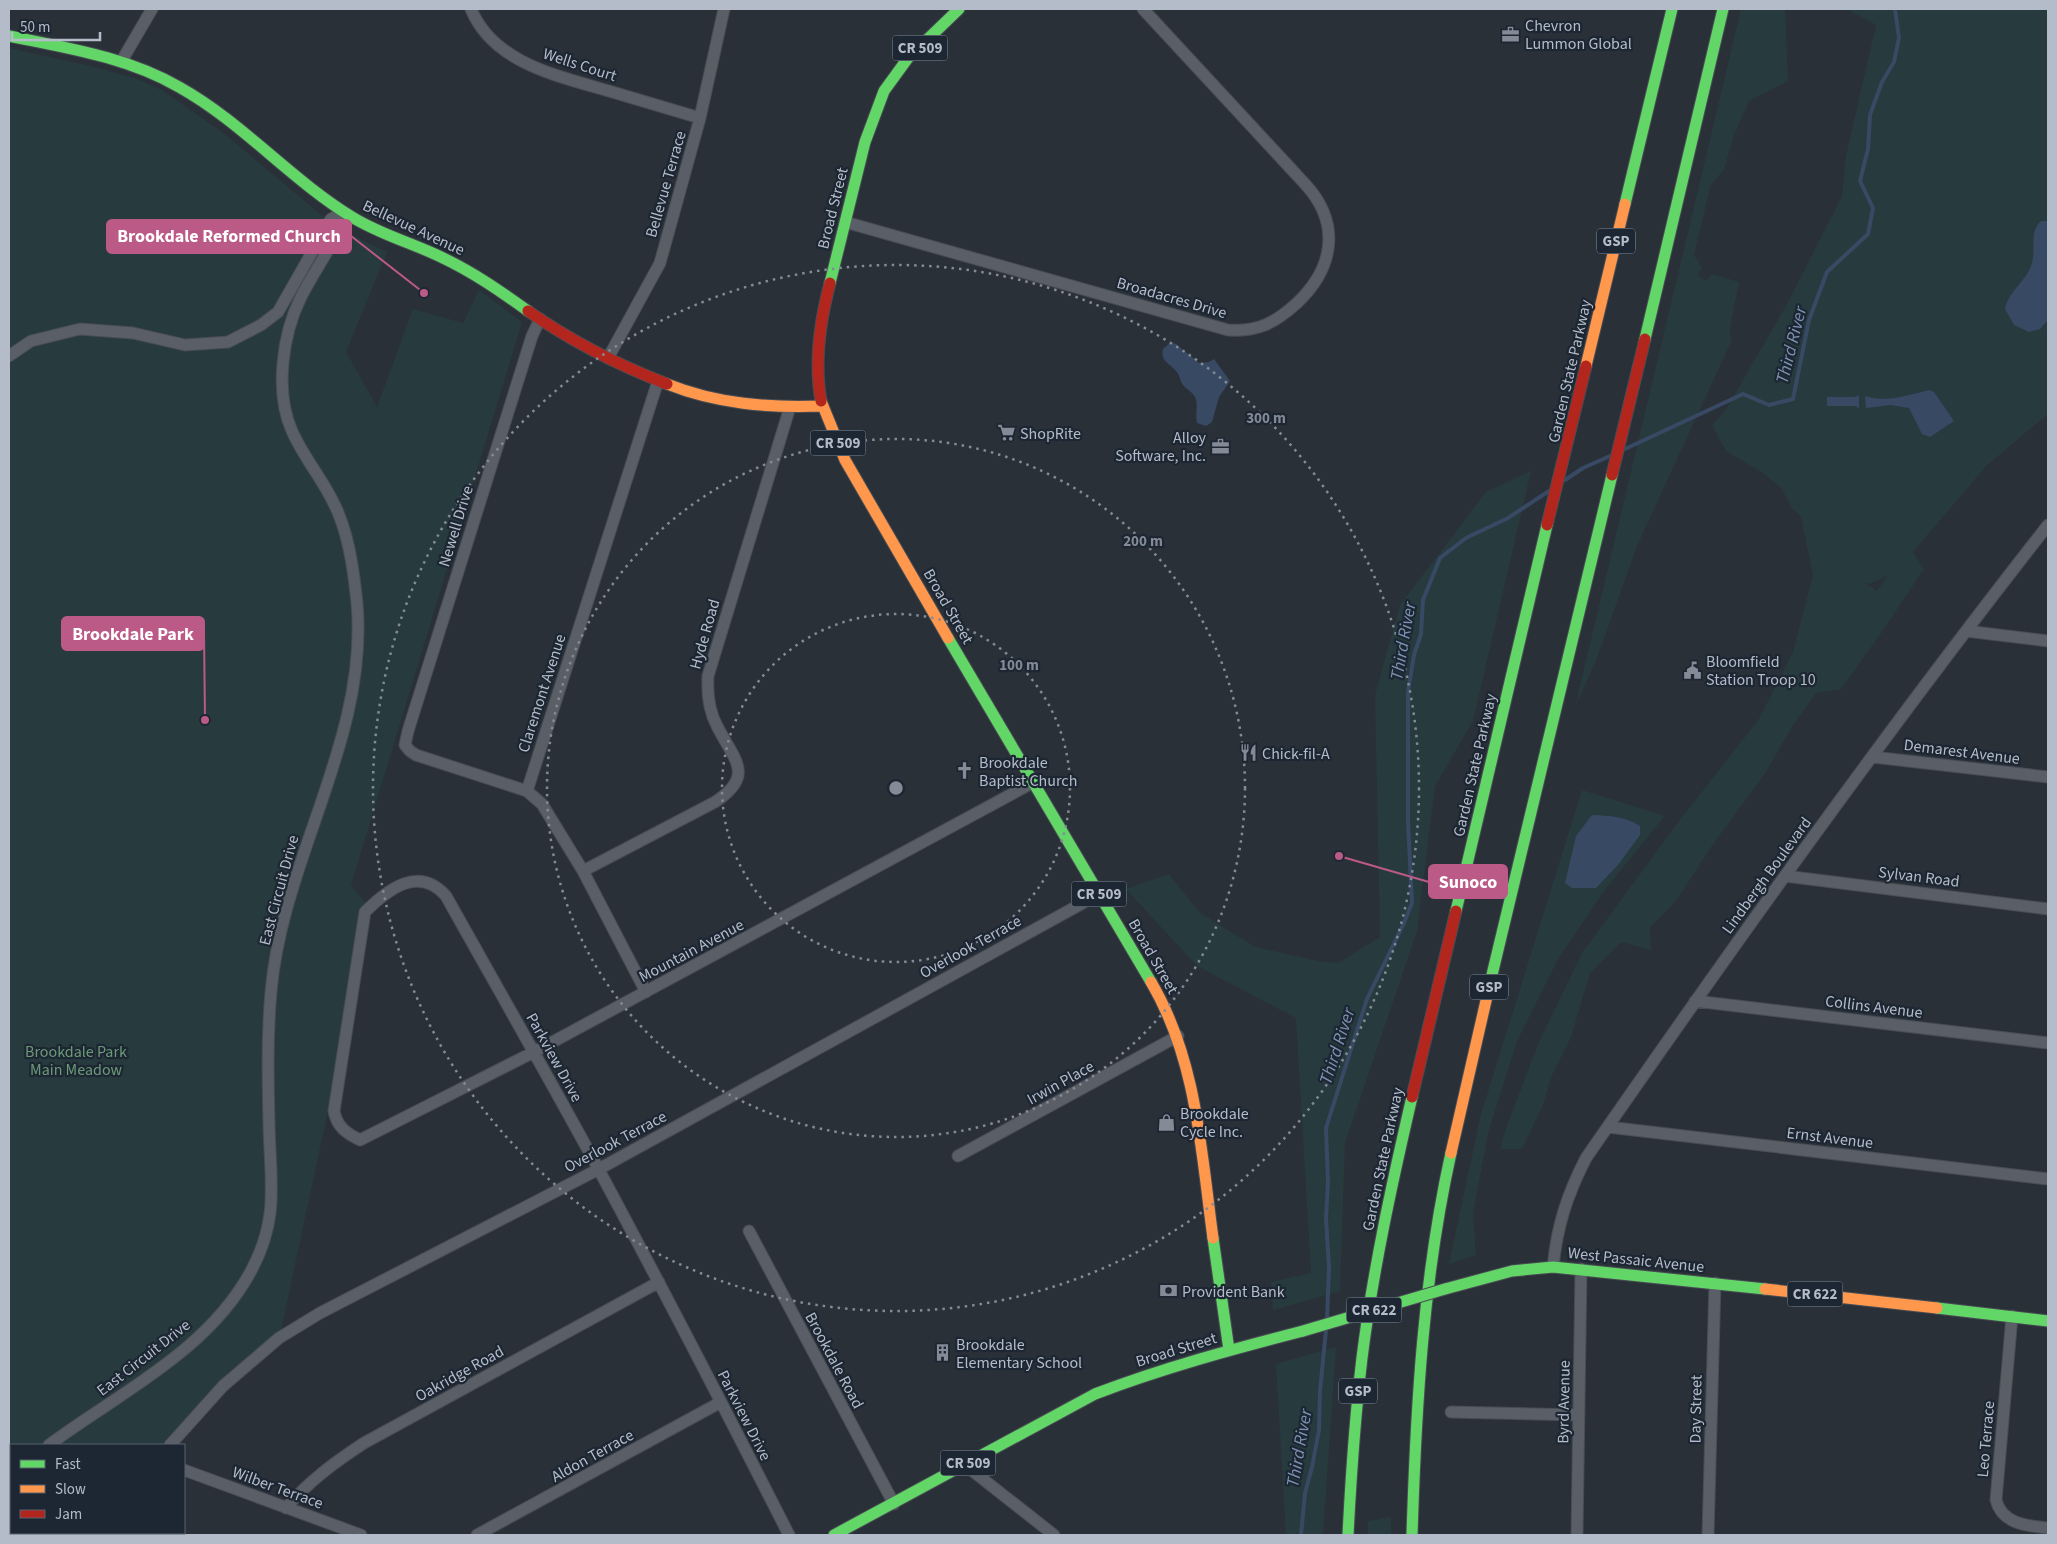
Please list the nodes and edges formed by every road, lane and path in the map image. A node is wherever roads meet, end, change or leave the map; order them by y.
1 (152, 9) edge
2 (471, 9) edge
3 (724, 9) edge
4 (959, 9) edge
5 (1143, 9) edge
6 (1672, 9) edge
7 (1723, 9) edge
8 (9, 36) edge
9 (121, 62) junction
10 (700, 118) junction
11 (343, 212) junction
12 (845, 222) junction
13 (540, 319) junction
14 (9, 356) edge
15 (608, 358) junction
16 (658, 381) junction
17 (822, 406) junction
18 (790, 407) junction
19 (2048, 524) edge
20 (1966, 631) junction
21 (2048, 641) edge
22 (1872, 757) junction
23 (2048, 777) edge
24 (1034, 782) junction
25 (527, 791) junction
26 (584, 871) junction
27 (1785, 876) junction
28 (1098, 892) junction
29 (2048, 909) edge
30 (646, 992) junction
31 (1695, 1001) junction
32 (1178, 1036) junction
33 (2048, 1043) edge
34 (534, 1052) junction
35 (1608, 1127) junction
36 (360, 1140) joint
37 (958, 1156) dead end
38 (598, 1169) junction
39 (2048, 1178) edge
40 (749, 1231) dead end
41 (1553, 1267) junction
42 (1582, 1269) junction
43 (659, 1282) junction
44 (1714, 1283) junction
45 (2012, 1316) junction
46 (2048, 1321) edge
47 (1229, 1350) junction
48 (721, 1402) junction
49 (1451, 1412) dead end
50 (1579, 1415) junction
51 (50, 1444) edge
52 (171, 1444) edge
53 (965, 1465) junction
54 (185, 1470) edge
55 (894, 1504) junction
56 (286, 1508) junction
57 (2048, 1528) edge
58 (838, 1534) edge
59 (361, 1535) edge
60 (477, 1535) edge
61 (789, 1535) edge
62 (1054, 1535) edge
63 (1348, 1535) edge
64 (1412, 1535) edge
65 (1577, 1535) edge
66 (1708, 1535) edge

1 - 9 street
2 - 10 street, Wells Court
3 - 10 street, Bellevue Terrace
4 - 12 main road, Broad Street / CR 509
5 - 12 street, Broadacres Drive
6 - 63 main road, Garden State Parkway / GSP
7 - 64 main road, GSP
8 - 9 main road, Bellevue Avenue
9 - 11 main road, Bellevue Avenue
10 - 15 street, Bellevue Terrace
11 - 13 main road, Bellevue Avenue
11 - 14 street
11 - 51 street, East Circuit Drive
12 - 17 main road, Broad Street / CR 509
13 - 15 main road, Bellevue Avenue
13 - 25 street, Newell Drive
15 - 16 main road, Bellevue Avenue
16 - 18 main road, Bellevue Avenue
16 - 25 street, Claremont Avenue
17 - 18 main road, Bellevue Avenue
17 - 24 main road, Broad Street / CR 509
18 - 26 street, Hyde Road
19 - 20 street, Lindbergh Boulevard
20 - 21 street
20 - 22 street, Lindbergh Boulevard
22 - 23 street, Demarest Avenue
22 - 27 street, Lindbergh Boulevard
24 - 28 main road, Broad Street / CR 509
24 - 30 street, Mountain Avenue
25 - 26 street
26 - 30 street
27 - 29 street, Sylvan Road
27 - 31 street, Lindbergh Boulevard
28 - 32 main road, Broad Street / CR 509
28 - 38 street, Overlook Terrace
30 - 34 street, Mountain Avenue
31 - 33 street, Collins Avenue
31 - 35 street, Lindbergh Boulevard
32 - 37 street, Irwin Place
32 - 47 main road, Broad Street / CR 509
34 - 36 street, Mountain Avenue
34 - 36 street, Parkview Drive
34 - 38 street, Parkview Drive
35 - 39 street, Ernst Avenue
35 - 41 street, Lindbergh Boulevard
38 - 43 street, Parkview Drive
38 - 52 street, Overlook Terrace
40 - 55 street, Brookdale Road
41 - 42 main road, West Passaic Avenue / CR 622
41 - 47 main road, West Passaic Avenue / CR 622, bridge
42 - 44 main road, West Passaic Avenue / CR 622
42 - 50 street, Byrd Avenue
43 - 48 street, Parkview Drive
43 - 56 street, Oakridge Road
44 - 45 main road, West Passaic Avenue / CR 622
44 - 66 street, Day Street
45 - 46 main road, West Passaic Avenue / CR 622
45 - 57 street, Leo Terrace
47 - 53 main road, Broad Street / CR 509
48 - 60 street, Aldon Terrace
48 - 61 street, Parkview Drive
49 - 50 street
50 - 65 street, Byrd Avenue
53 - 55 main road, Broad Street / CR 509
53 - 62 street
54 - 56 street, Wilber Terrace
55 - 58 main road, Broad Street / CR 509
56 - 59 street, Wilber Terrace

